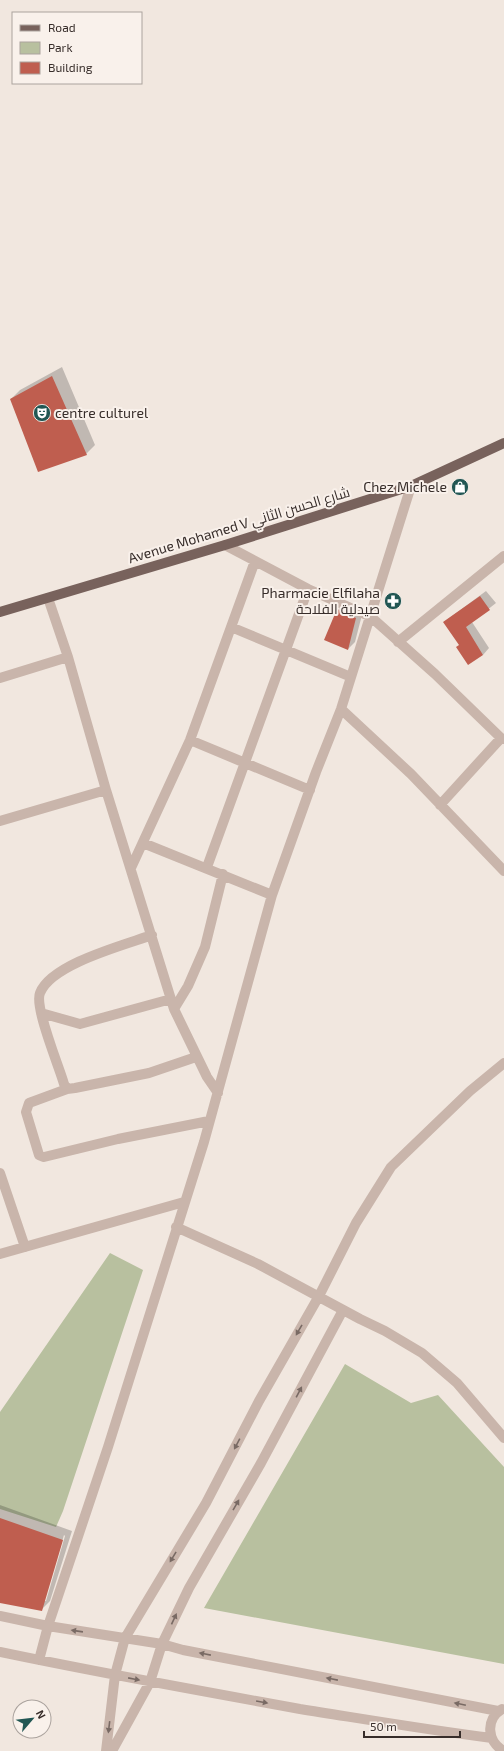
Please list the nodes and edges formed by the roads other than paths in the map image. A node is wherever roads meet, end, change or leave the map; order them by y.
1 (504, 443) edge
2 (411, 486) junction
3 (225, 545) junction
4 (504, 556) edge
5 (255, 561) junction
6 (308, 589) junction
7 (48, 598) junction
8 (0, 612) edge
9 (371, 617) junction
10 (231, 627) junction
11 (398, 642) junction
12 (286, 650) junction
13 (68, 657) junction
14 (0, 678) edge
15 (352, 678) junction
16 (341, 709) junction
17 (503, 738) edge
18 (190, 740) junction
19 (244, 762) junction
20 (106, 790) junction
21 (310, 790) junction
22 (440, 805) junction
23 (0, 821) edge
24 (143, 843) junction
25 (207, 867) junction
26 (131, 868) junction
27 (504, 871) edge
28 (223, 874) junction
29 (272, 895) junction
30 (152, 935) junction
31 (173, 1004) junction
32 (41, 1013) junction
33 (196, 1057) junction
34 (504, 1063) edge
35 (67, 1089) junction
36 (218, 1093) junction
37 (209, 1121) junction
38 (0, 1173) edge
39 (184, 1202) junction
40 (176, 1227) junction
41 (25, 1247) junction
42 (0, 1254) edge
43 (319, 1296) junction
44 (343, 1310) junction
45 (504, 1438) edge
46 (0, 1616) edge
47 (48, 1626) junction
48 (125, 1638) junction
49 (162, 1644) junction
50 (0, 1652) edge
51 (39, 1660) junction
52 (115, 1675) junction
53 (150, 1682) junction
54 (501, 1710) edge
55 (492, 1745) edge
56 (106, 1751) edge
57 (112, 1751) edge
58 (504, 1751) edge

1 - 2 main road, Avenue Mohamed V شارع الحسن الثاني
2 - 3 main road, Avenue Mohamed V شارع الحسن الثاني
2 - 9 street
3 - 5 street
3 - 7 main road, Avenue Mohamed V شارع الحسن الثاني
4 - 11 street
5 - 6 street
5 - 10 street
6 - 9 street
6 - 12 street
7 - 8 main road, Avenue Mohamed V شارع الحسن الثاني
7 - 13 street
9 - 11 street
9 - 15 street
10 - 12 street
10 - 18 street
11 - 17 street
12 - 15 street
12 - 19 street
13 - 14 street
13 - 20 street
15 - 16 street
16 - 21 street
16 - 22 street
17 - 22 street
18 - 19 street
18 - 24 street
19 - 21 street
19 - 25 street
20 - 23 street
20 - 26 street
21 - 29 street
22 - 27 street
24 - 25 street
24 - 26 street
25 - 28 street
26 - 30 street
28 - 29 street
28 - 31 street
29 - 36 street
30 - 31 street
30 - 32 street
31 - 32 street
31 - 33 street
32 - 35 street
33 - 35 street
33 - 36 street
34 - 43 street
35 - 37 street
36 - 37 street
37 - 39 street
38 - 41 street
39 - 40 street
39 - 41 street
40 - 43 street
40 - 47 street
41 - 42 street
43 - 44 street
43 -> 48 street
44 - 45 street
49 -> 44 street
46 - 47 street
48 -> 47 street
47 - 51 street
48 - 49 street
48 - 52 street
49 - 53 street
54 -> 49 street
50 - 51 street
51 - 52 street
52 -> 53 street
52 -> 56 street
53 -> 55 street
53 - 57 street
54 - 55 street
55 - 58 street

